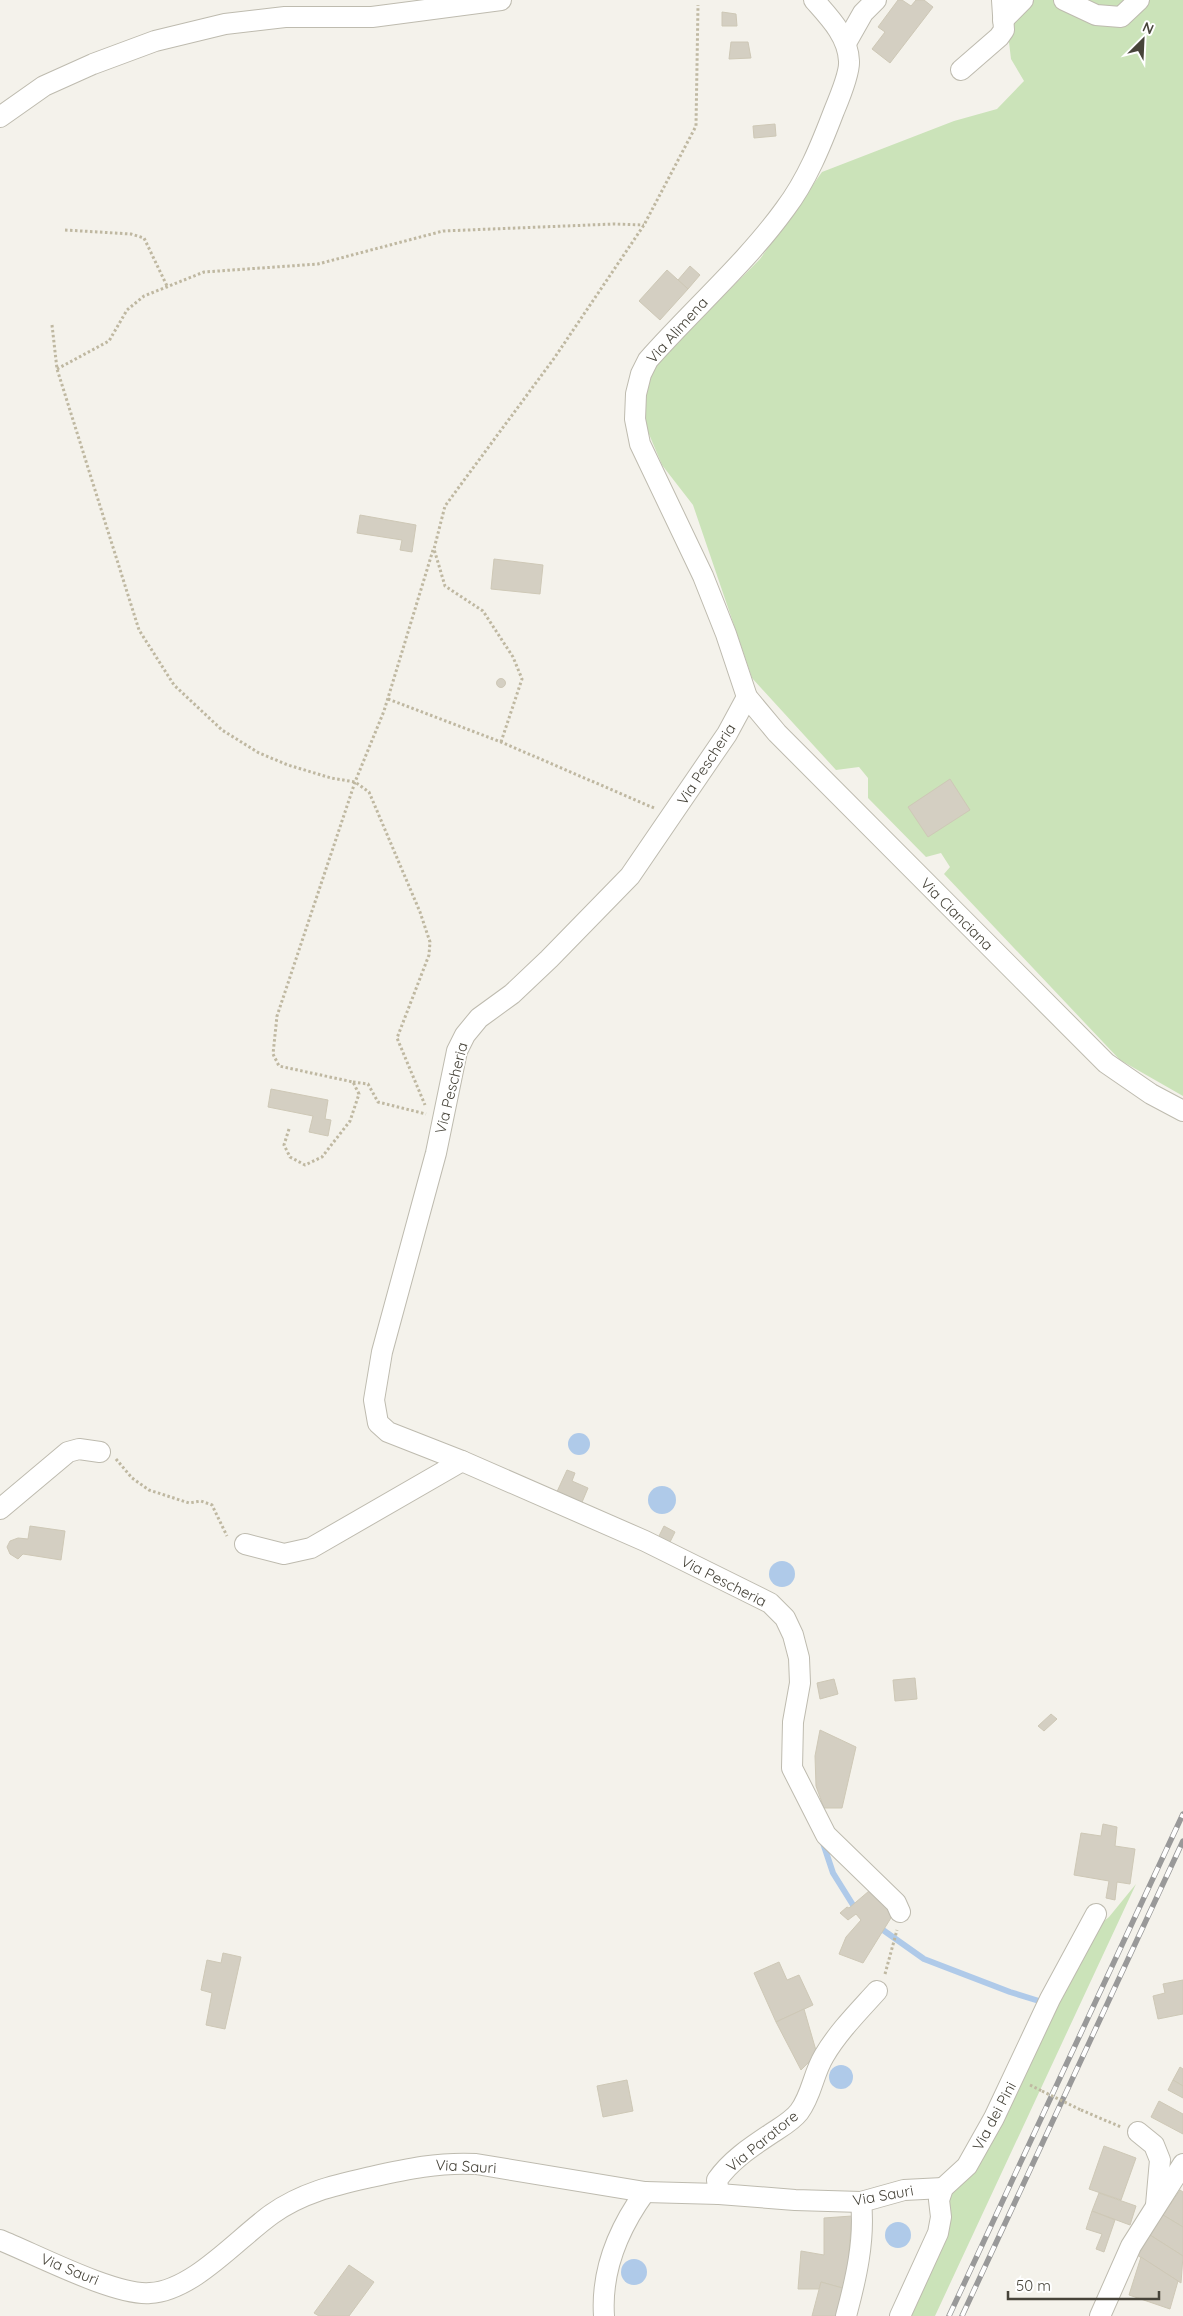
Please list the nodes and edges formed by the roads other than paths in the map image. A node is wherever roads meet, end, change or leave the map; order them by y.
1 (501, 0) edge
2 (814, 0) edge
3 (876, 0) edge
4 (1023, 0) edge
5 (1064, 0) edge
6 (1139, 0) edge
7 (1003, 10) edge
8 (846, 43) junction
9 (961, 70) dead end
10 (0, 117) edge
11 (747, 697) junction
12 (1183, 1111) edge
13 (100, 1452) road end
14 (462, 1461) junction
15 (0, 1508) edge
16 (245, 1544) road end
17 (900, 1912) road end
18 (1096, 1914) dead end
19 (878, 1991) road end
20 (1138, 2132) dead end
21 (1183, 2164) edge
22 (943, 2188) junction
23 (644, 2192) junction
24 (719, 2194) junction
25 (861, 2202) junction
26 (1156, 2210) junction
27 (0, 2240) edge
28 (604, 2316) edge
29 (846, 2316) edge
30 (900, 2316) edge
31 (1100, 2316) edge

1 - 10 street
2 - 8 street
3 - 8 street
4 - 7 street
5 - 6 street
7 - 9 street
8 - 11 street, Via Alimena
11 - 12 street, Via Cianciana
11 - 14 street, Via Pescheria
13 - 15 street
14 - 16 street
14 - 17 street, Via Pescheria
18 - 22 street, Via dei Pini
19 - 24 street, Via Paratore
20 - 26 street
21 - 26 street
22 - 25 street, Via Sauri
22 - 30 street
23 - 24 street, Via Sauri
23 - 27 street, Via Sauri
23 - 28 street
24 - 25 street, Via Sauri
25 - 29 street
26 - 31 street

